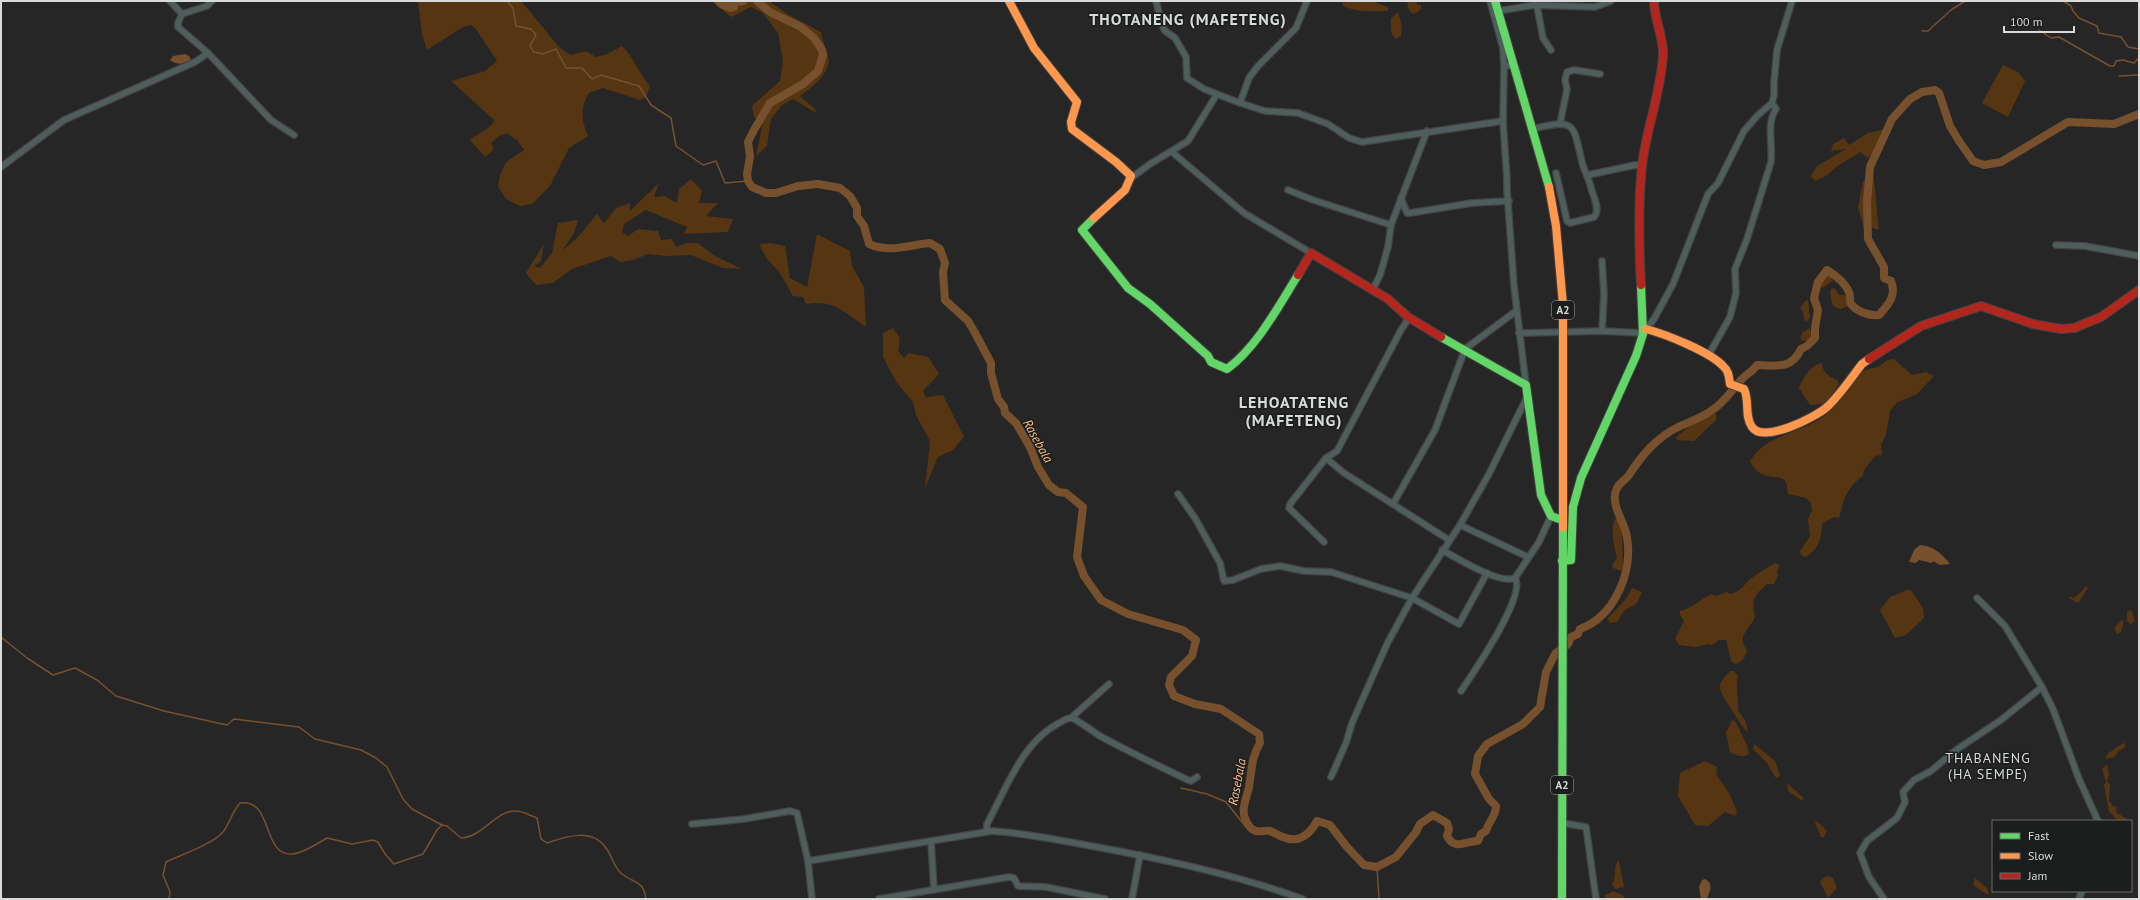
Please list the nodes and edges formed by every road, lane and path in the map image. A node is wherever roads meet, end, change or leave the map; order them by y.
1 (170, 1) edge
2 (212, 1) edge
3 (1009, 1) edge
4 (1156, 1) edge
5 (1307, 1) edge
6 (1490, 1) edge
7 (1495, 1) edge
8 (1610, 1) edge
9 (1654, 1) edge
10 (1792, 1) edge
11 (1560, 3) edge
12 (1536, 4) edge
13 (1498, 11) junction
14 (182, 14) junction
15 (1551, 50) dead end
16 (208, 53) junction
17 (1514, 64) junction
18 (1504, 67) junction
19 (1600, 74) dead end
20 (1217, 94) junction
21 (1240, 103) junction
22 (1772, 103) junction
23 (1503, 121) junction
24 (1560, 124) junction
25 (1533, 129) junction
26 (1427, 131) junction
27 (294, 135) dead end
28 (1172, 152) junction
29 (1642, 166) junction
30 (1, 167) edge
31 (1556, 173) dead end
32 (1588, 175) junction
33 (1131, 178) junction
34 (1288, 190) dead end
35 (1401, 198) junction
36 (1509, 200) junction
37 (1391, 224) junction
38 (2056, 246) dead end
39 (1311, 253) junction
40 (2139, 256) edge
41 (1602, 261) dead end
42 (1373, 289) junction
43 (2139, 290) edge
44 (1516, 311) junction
45 (1409, 318) junction
46 (1602, 331) junction
47 (1645, 331) junction
48 (1563, 333) junction
49 (1518, 334) junction
50 (1465, 349) junction
51 (1708, 356) junction
52 (1526, 385) junction
53 (1526, 399) junction
54 (1326, 458) junction
55 (1178, 494) dead end
56 (1393, 504) junction
57 (1551, 516) junction
58 (1562, 520) junction
59 (1460, 525) junction
60 (1449, 540) junction
61 (1324, 542) dead end
62 (1442, 550) junction
63 (1528, 557) junction
64 (1562, 561) junction
65 (1487, 573) junction
66 (1515, 578) junction
67 (1412, 598) junction
68 (1977, 598) dead end
69 (1109, 684) dead end
70 (2042, 687) junction
71 (1461, 691) dead end
72 (1071, 718) junction
73 (1331, 777) dead end
74 (1196, 778) dead end
75 (2098, 820) edge
76 (1562, 823) junction
77 (692, 824) dead end
78 (987, 832) junction
79 (931, 841) junction
80 (1140, 855) junction
81 (808, 860) junction
82 (934, 890) junction
83 (812, 899) edge
84 (878, 899) edge
85 (1105, 899) edge
86 (1132, 899) edge
87 (1303, 899) edge
88 (1562, 899) edge
89 (1596, 899) edge
90 (1884, 899) edge

1 - 14 street
2 - 14 street
3 - 33 street
4 - 20 street
5 - 21 street
6 - 18 street
7 - 13 street, A2
8 - 11 street
9 - 29 street
10 - 22 street
11 - 12 street
12 - 13 street
12 - 15 street
13 - 17 street, A2
14 - 16 street
16 - 27 street
16 - 30 street
17 - 18 street
17 - 25 street, A2
18 - 23 street
19 - 24 street
20 - 21 street
20 - 28 street
21 - 26 street
22 - 47 street
22 - 51 street
23 - 26 street
23 - 36 street
24 - 25 street
24 - 32 street
25 - 48 street, A2
26 - 35 street
28 - 33 street
28 - 39 street
29 - 32 street
29 - 47 street
31 - 32 street
33 - 39 street
34 - 37 street
35 - 36 street
35 - 37 street
36 - 44 street
37 - 42 street
38 - 40 street
39 - 42 street
41 - 46 street
42 - 45 street
43 - 51 street
44 - 49 street
44 - 50 street
45 - 50 street
45 - 54 street
46 - 47 street
46 - 48 street
47 - 51 street
47 - 64 street
48 - 49 street
48 - 58 street, A2
49 - 52 street
50 - 52 street
50 - 56 street
52 - 53 street
53 - 57 street
53 - 59 street
54 - 56 street
54 - 61 street
55 - 67 street
56 - 60 street
57 - 58 street
57 - 63 street
58 - 64 street, A2
59 - 60 street
59 - 63 street
60 - 62 street
62 - 65 street
62 - 67 street
63 - 66 street
64 - 76 street, A2
65 - 66 street
65 - 67 street
66 - 71 street
67 - 73 street
68 - 70 street
69 - 72 street
70 - 75 street
70 - 90 street
72 - 74 street
72 - 78 street
76 - 88 street, A2
76 - 89 street
77 - 81 street
78 - 79 street
78 - 80 street
79 - 81 street
79 - 82 street
80 - 86 street
80 - 87 street
81 - 83 street
82 - 84 street
82 - 85 street

